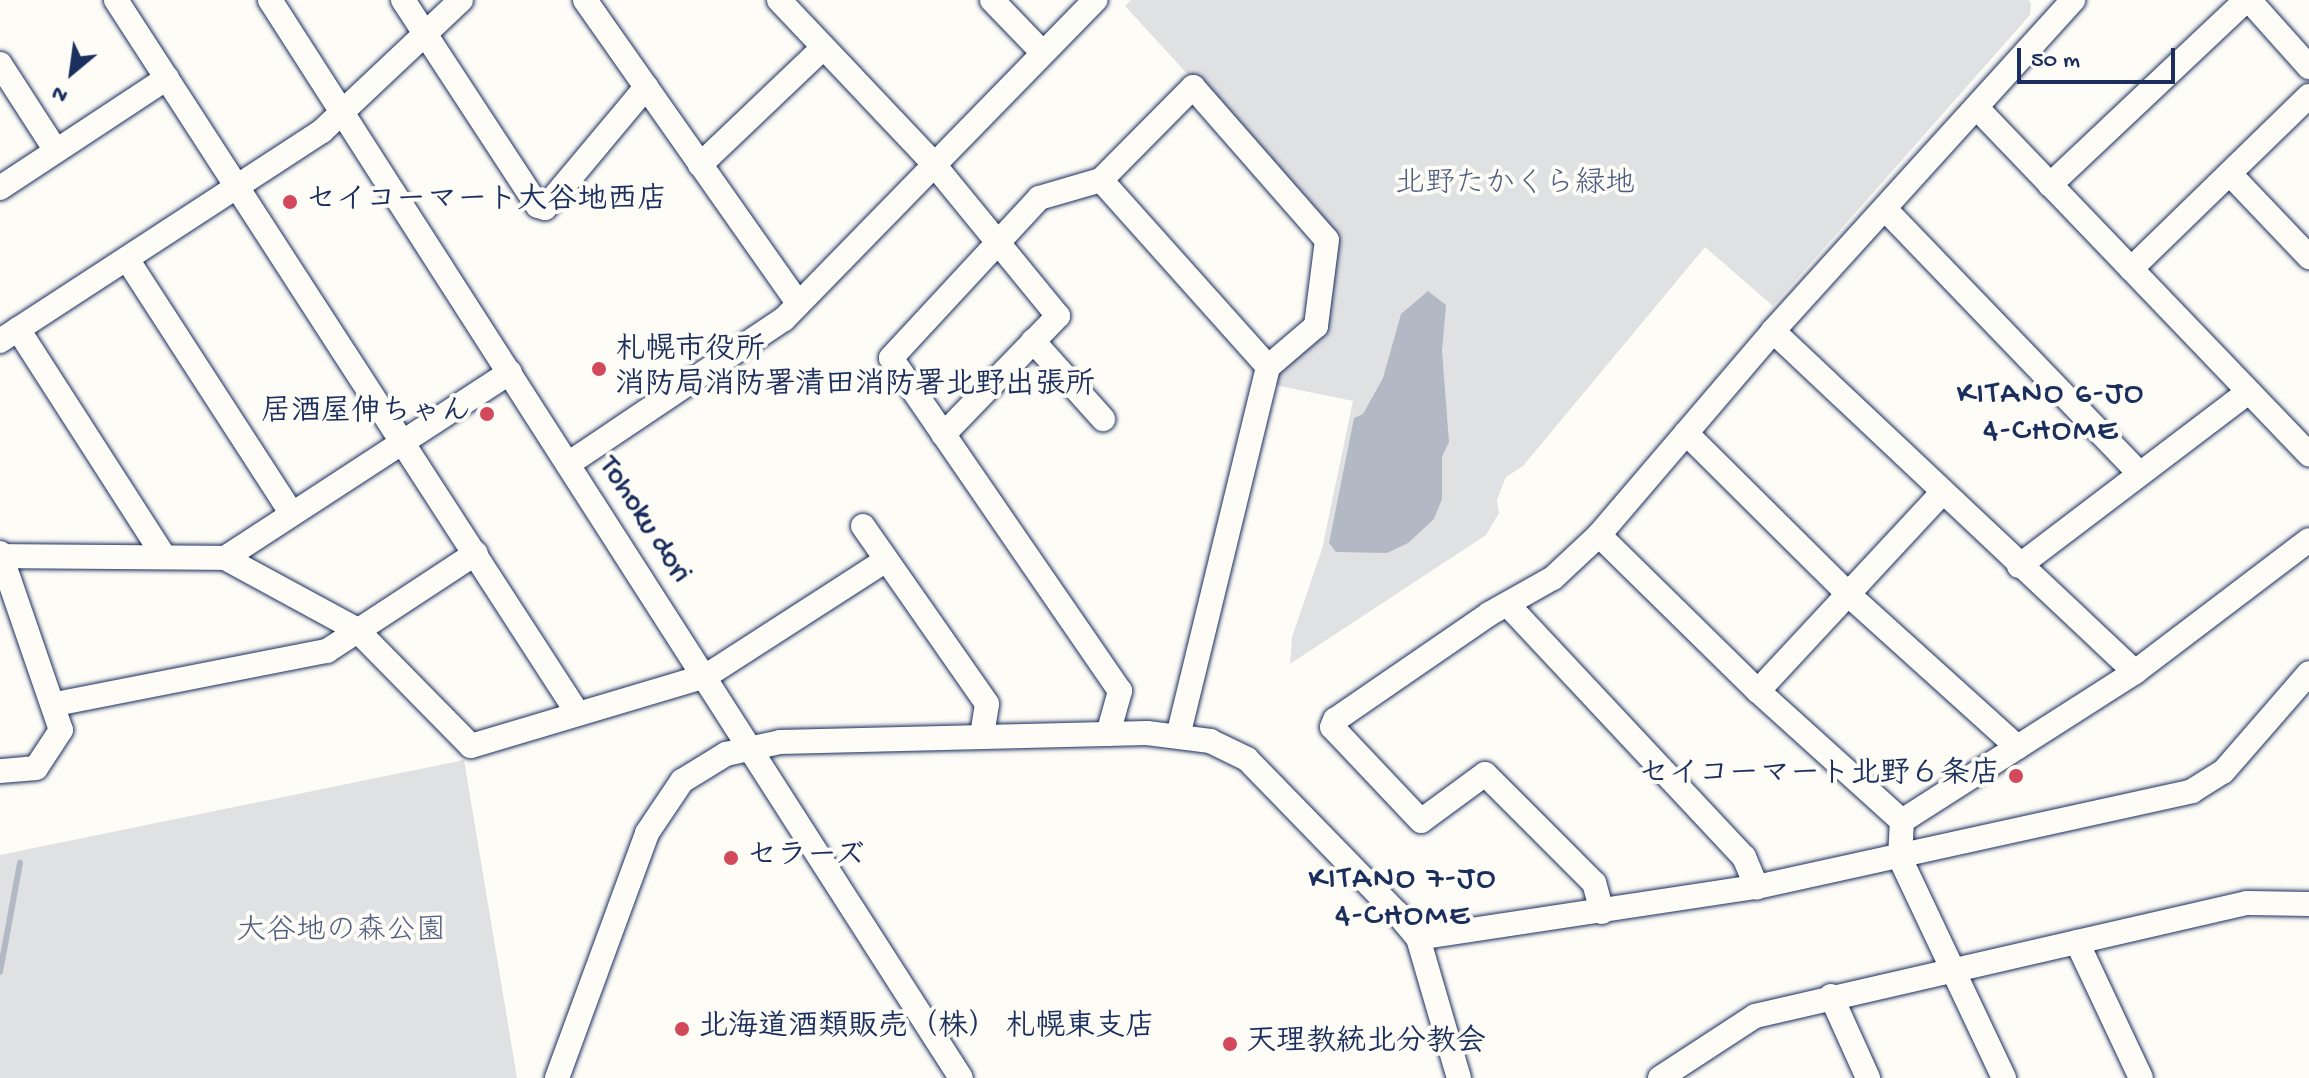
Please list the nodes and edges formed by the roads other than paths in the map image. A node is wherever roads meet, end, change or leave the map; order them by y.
1 (116, 0) edge
2 (270, 0) edge
3 (403, 0) edge
4 (461, 0) edge
5 (585, 0) edge
6 (779, 0) edge
7 (992, 0) edge
8 (1095, 0) edge
9 (2248, 0) edge
10 (2061, 4) edge
11 (426, 36) junction
12 (823, 48) junction
13 (1042, 52) junction
14 (0, 64) edge
15 (2309, 67) edge
16 (167, 78) junction
17 (646, 87) junction
18 (2309, 96) edge
19 (1977, 108) junction
20 (344, 115) junction
21 (56, 151) junction
22 (932, 162) junction
23 (700, 165) junction
24 (2230, 174) junction
25 (1101, 180) junction
26 (2050, 185) junction
27 (0, 188) edge
28 (237, 188) junction
29 (1886, 210) junction
30 (997, 243) junction
31 (2309, 257) edge
32 (127, 259) junction
33 (2131, 269) junction
34 (798, 303) junction
35 (1773, 331) junction
36 (9, 335) edge
37 (1033, 341) junction
38 (1268, 367) junction
39 (510, 372) junction
40 (2248, 392) junction
41 (1103, 419) dead end
42 (1686, 433) junction
43 (943, 435) junction
44 (402, 439) junction
45 (2309, 454) edge
46 (568, 464) junction
47 (2140, 474) junction
48 (1942, 493) junction
49 (290, 511) junction
50 (863, 526) dead end
51 (1599, 535) junction
52 (2309, 540) edge
53 (476, 553) junction
54 (1, 555) edge
55 (164, 556) junction
56 (225, 558) junction
57 (886, 560) junction
58 (2019, 566) junction
59 (1849, 595) junction
60 (1509, 606) junction
61 (356, 629) junction
62 (2135, 672) junction
63 (2309, 673) edge
64 (706, 676) junction
65 (1758, 691) junction
66 (56, 704) junction
67 (578, 714) junction
68 (982, 734) junction
69 (1108, 734) junction
70 (1178, 735) junction
71 (2017, 747) junction
72 (752, 748) junction
73 (0, 771) edge
74 (1902, 821) junction
75 (1900, 858) junction
76 (1757, 887) junction
77 (2309, 904) edge
78 (1602, 912) junction
79 (1418, 938) junction
80 (2077, 942) junction
81 (1951, 972) junction
82 (1831, 996) junction
83 (557, 1078) edge
84 (961, 1078) edge
85 (1459, 1078) edge
86 (1660, 1078) edge
87 (1868, 1078) edge
88 (2004, 1078) edge
89 (2141, 1078) edge

1 - 16 street
2 - 20 street, Tohoku dori
3 - 11 street
4 - 11 street
5 - 17 street
6 - 12 street
7 - 13 street
8 - 13 street
9 - 15 street
9 - 26 street
10 - 19 street
11 - 17 street
11 - 20 street
12 - 22 street
12 - 23 street
13 - 22 street
14 - 21 street
16 - 21 street
16 - 28 street
17 - 23 street
18 - 24 street
19 - 26 street
19 - 29 street
20 - 28 street
20 - 39 street, Tohoku dori
21 - 27 street
22 - 30 street
22 - 34 street
23 - 34 street
24 - 31 street
24 - 33 street
25 - 30 street
25 - 38 street
25 - 38 street
26 - 33 street
28 - 32 street
28 - 44 street
29 - 35 street
29 - 47 street
30 - 37 street
30 - 43 street
32 - 36 street
32 - 49 street
33 - 40 street
34 - 46 street
35 - 42 street
35 - 48 street
36 - 55 street
37 - 41 street
37 - 43 street
38 - 70 street
39 - 44 street
39 - 46 street, Tohoku dori
40 - 45 street
40 - 47 street
42 - 51 street
42 - 59 street
43 - 69 street
44 - 49 street
44 - 53 street
46 - 64 street, Tohoku dori
47 - 58 street
48 - 58 street
48 - 59 street
49 - 56 street
50 - 57 street
51 - 60 street
51 - 65 street
52 - 62 street
53 - 61 street
53 - 67 street
54 - 55 street
54 - 66 street
55 - 56 street
56 - 61 street
57 - 64 street
57 - 68 street
58 - 62 street
59 - 65 street
59 - 71 street
60 - 76 street
60 - 78 street
61 - 66 street
61 - 67 street
62 - 71 street
63 - 75 street
64 - 67 street
64 - 72 street, Tohoku dori
65 - 74 street
66 - 73 street
68 - 69 street
68 - 72 street
69 - 70 street
70 - 79 street
71 - 74 street
72 - 83 street
72 - 84 street, Tohoku dori
74 - 75 street
75 - 76 street
75 - 81 street
76 - 78 street
77 - 80 street
78 - 79 street
79 - 85 street
80 - 81 street
80 - 89 street
81 - 82 street
81 - 88 street
82 - 86 street
82 - 87 street

